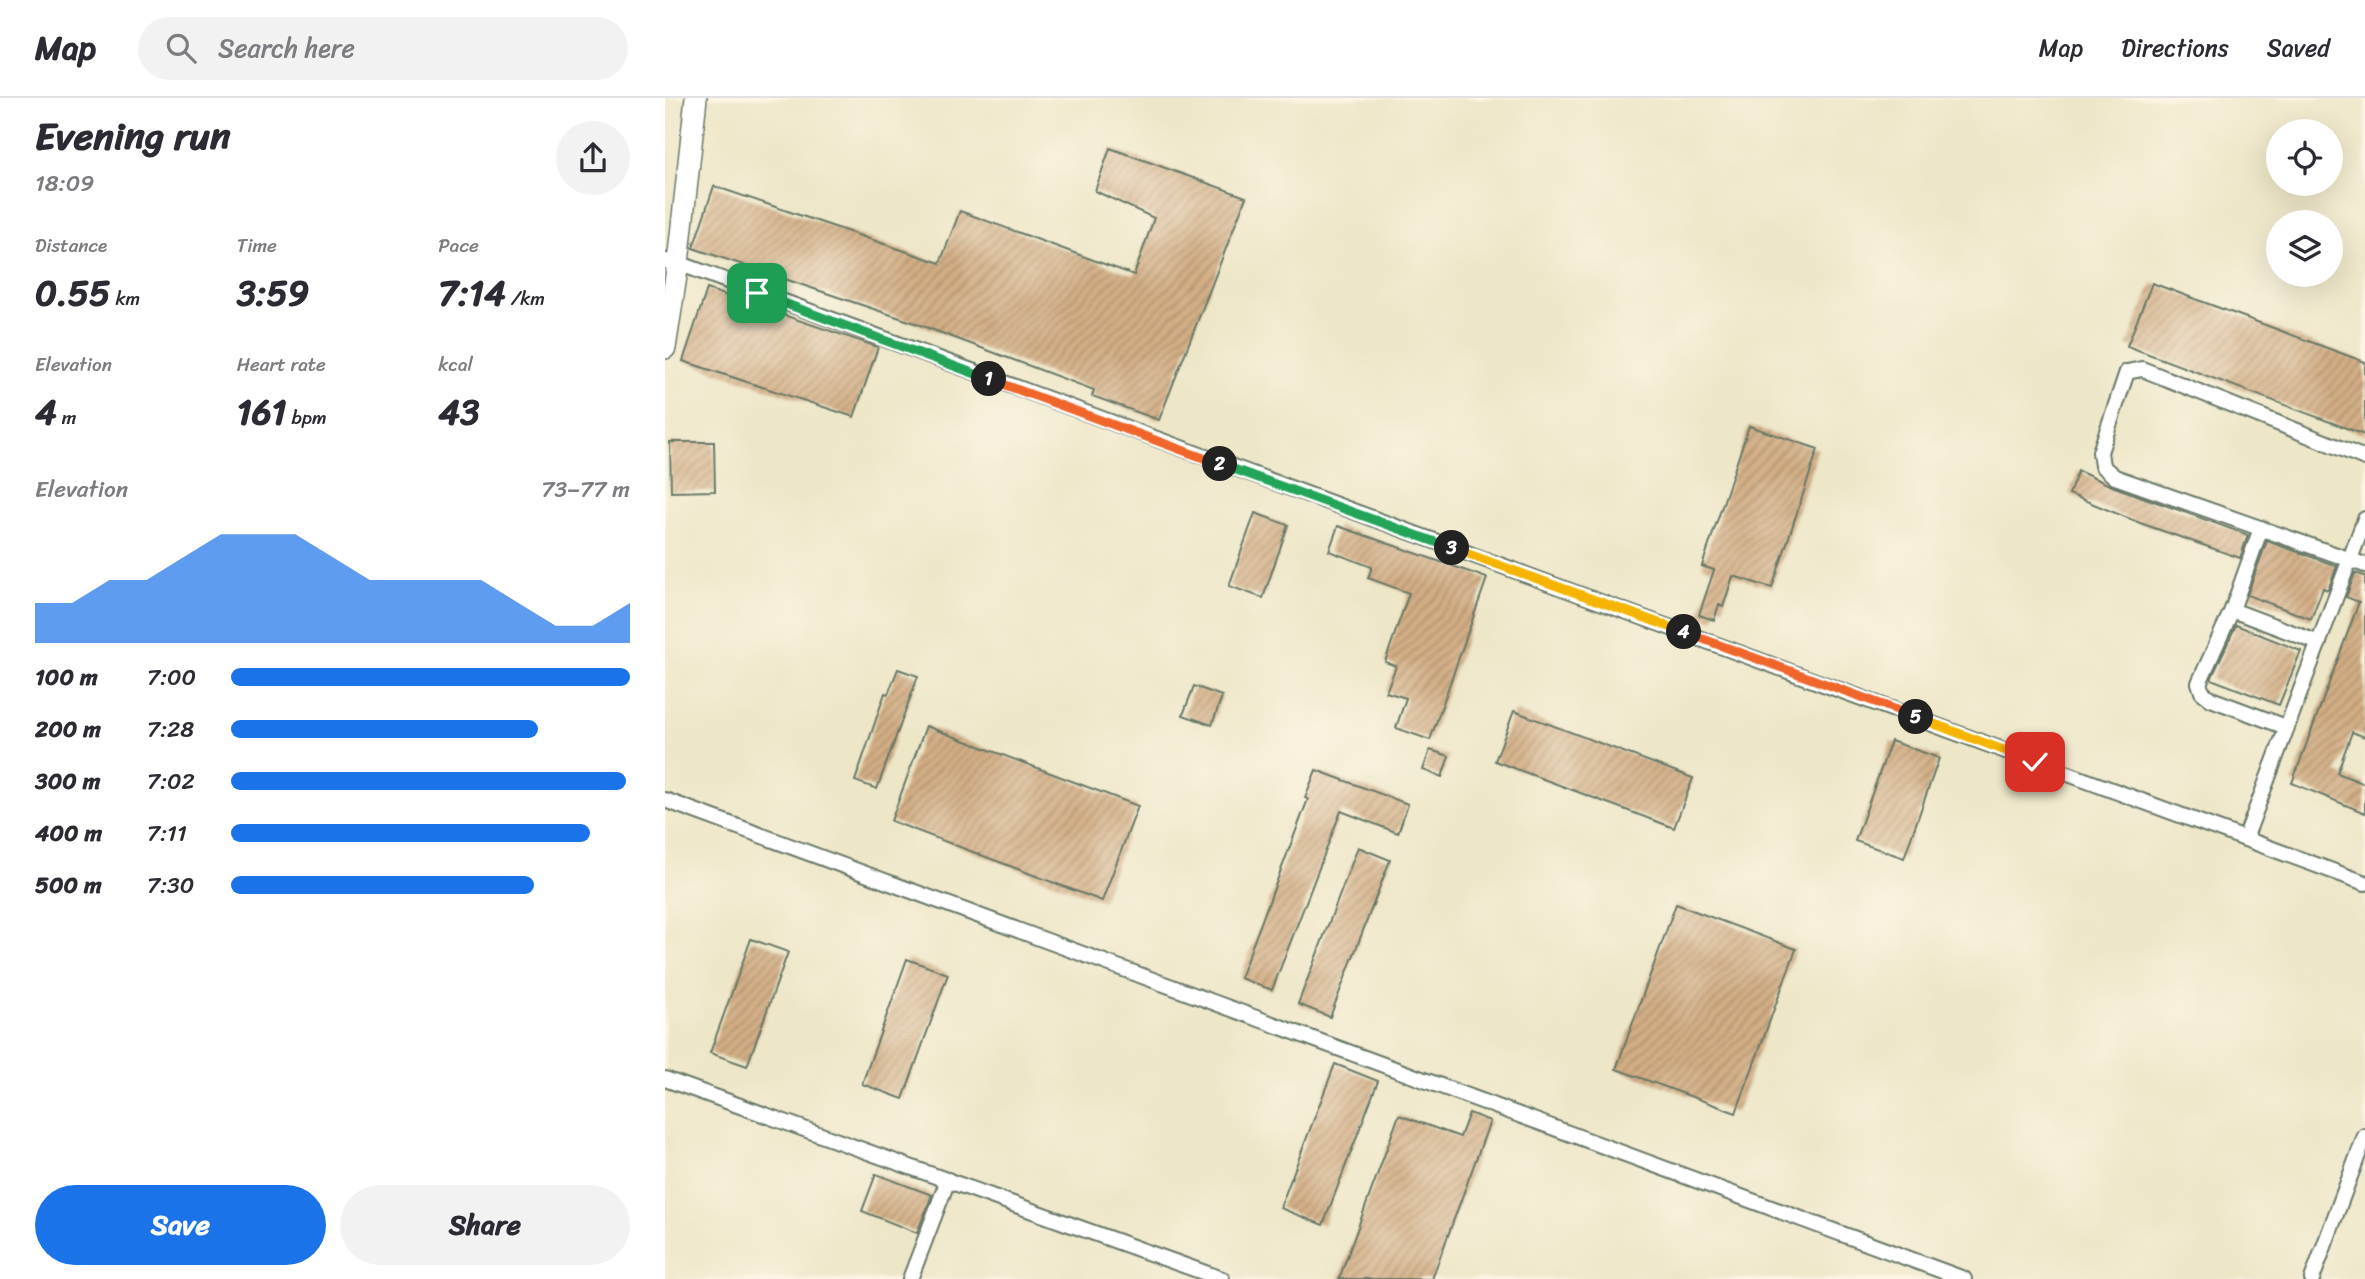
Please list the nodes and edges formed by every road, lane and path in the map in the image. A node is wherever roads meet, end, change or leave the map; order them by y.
1 (696, 98) edge
2 (671, 262) edge
3 (665, 348) edge
4 (2365, 458) edge
5 (2365, 519) edge
6 (2261, 527) junction
7 (2358, 563) edge
8 (2232, 610) junction
9 (2319, 643) junction
10 (2286, 727) junction
11 (665, 800) edge
12 (2245, 839) junction
13 (2365, 883) edge
14 (665, 1079) edge
15 (2365, 1136) edge
16 (948, 1180) junction
17 (910, 1279) edge
18 (1222, 1279) edge
19 (1964, 1279) edge
20 (2312, 1279) edge

1 - 2 main road
2 - 3 main road
2 - 12 street
4 - 6 street
5 - 7 street
6 - 7 street
6 - 8 street
7 - 9 street
8 - 9 street
8 - 10 street
9 - 10 street
10 - 12 street
11 - 19 street
12 - 13 street
14 - 16 street
15 - 20 street
16 - 17 street
16 - 18 street

